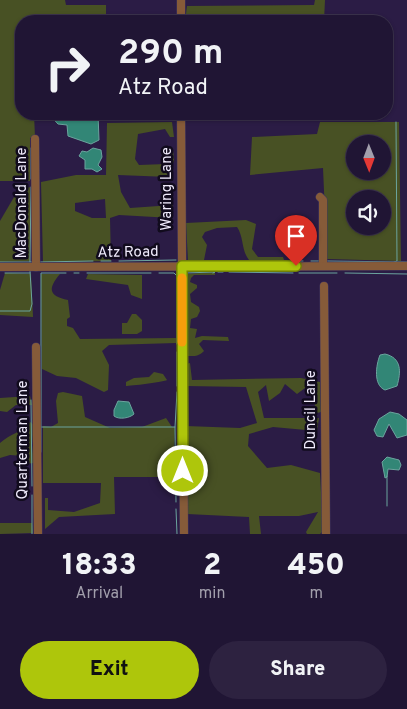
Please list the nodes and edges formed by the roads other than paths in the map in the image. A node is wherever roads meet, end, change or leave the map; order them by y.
1 (180, 0) edge
2 (181, 15) edge
3 (181, 120) edge
4 (35, 139) dead end
5 (320, 197) dead end
6 (182, 266) junction
7 (323, 266) junction
8 (407, 266) edge
9 (0, 267) edge
10 (36, 267) junction
11 (324, 286) dead end
12 (36, 347) dead end
13 (38, 534) edge
14 (184, 534) edge
15 (326, 534) edge

1 - 2 street
3 - 6 street, Waring Lane
4 - 10 street, MacDonald Lane
5 - 7 street
6 - 7 street, Atz Road
6 - 10 street, Atz Road
6 - 14 street, Waring Lane
7 - 8 street, Atz Road
9 - 10 street, Atz Road
11 - 15 street, Duncil Lane
12 - 13 street, Quarterman Lane

